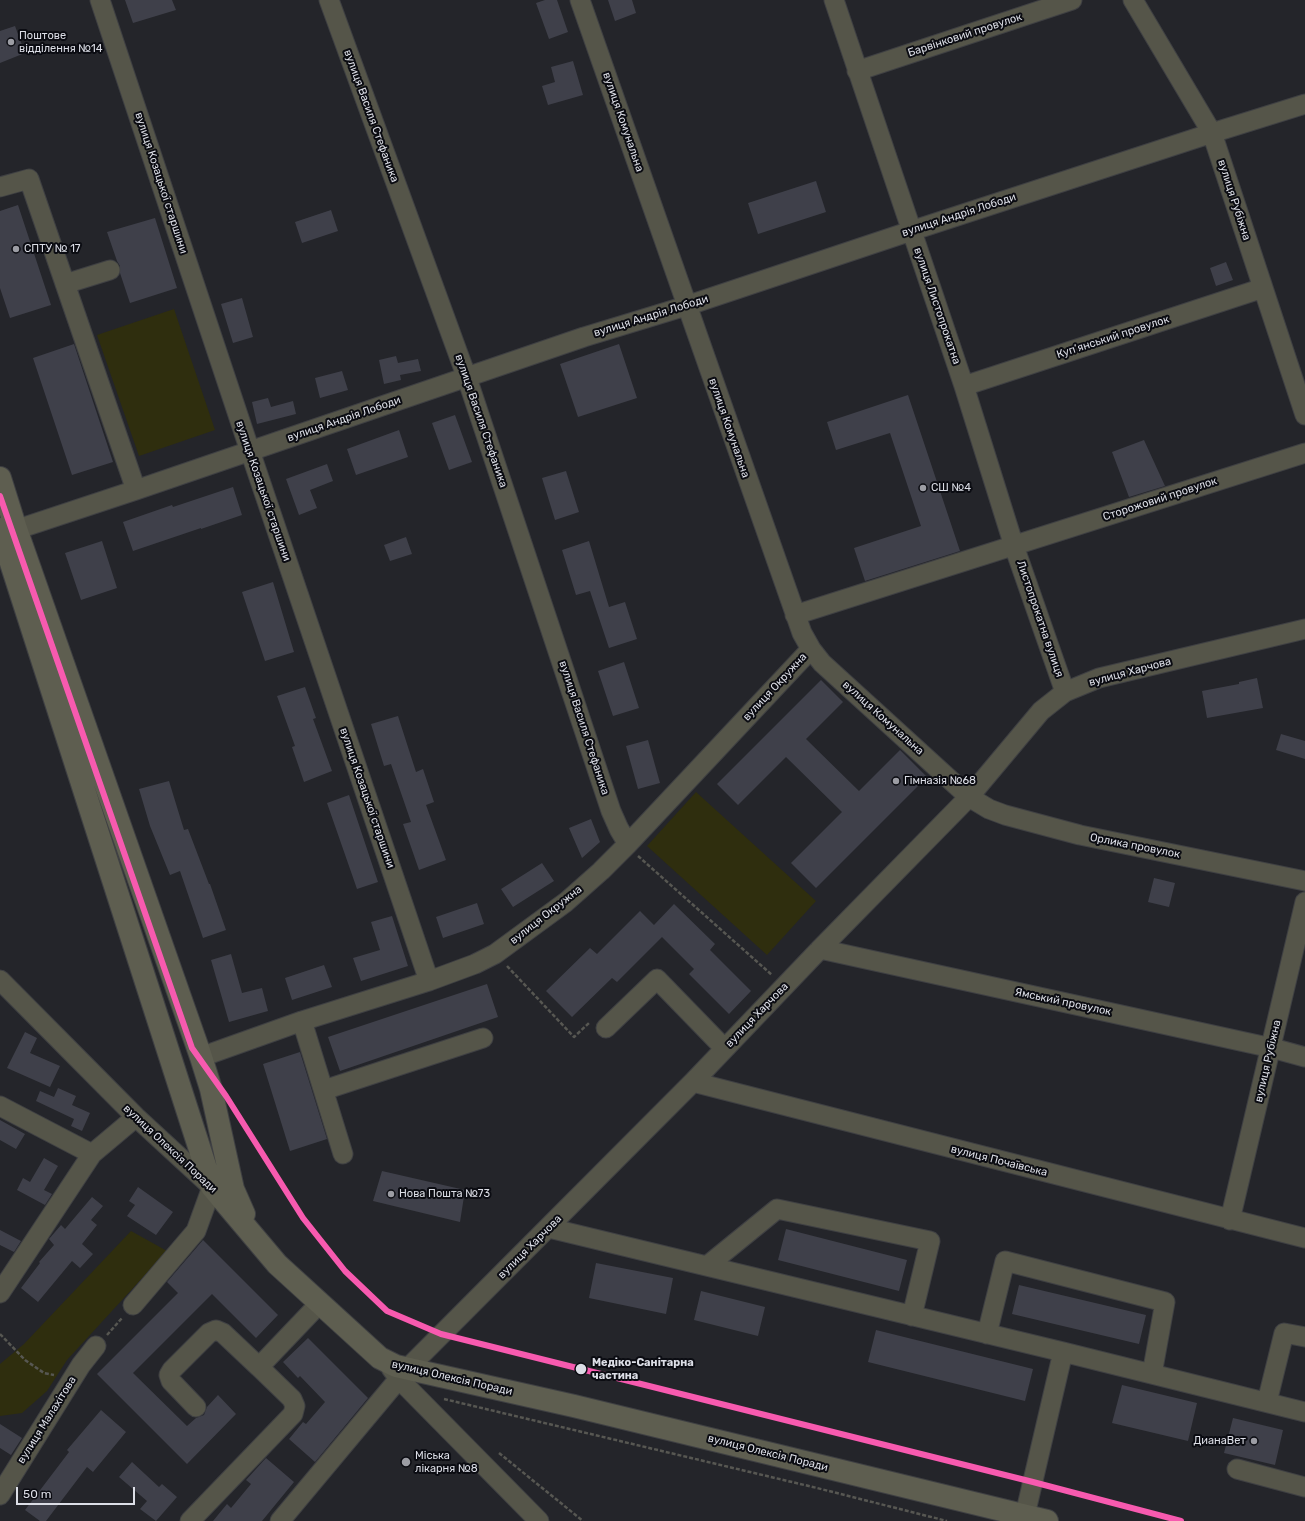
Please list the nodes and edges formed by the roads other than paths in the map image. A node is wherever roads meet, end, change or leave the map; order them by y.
1 (100, 0) edge
2 (329, 0) edge
3 (580, 0) edge
4 (834, 0) edge
5 (1072, 0) edge
6 (1133, 0) edge
7 (857, 71) junction
8 (1305, 104) edge
9 (1212, 133) junction
10 (0, 187) edge
11 (911, 231) junction
12 (110, 270) dead end
13 (65, 284) junction
14 (1263, 288) junction
15 (686, 306) junction
16 (467, 378) junction
17 (964, 386) junction
18 (1305, 415) edge
19 (250, 451) junction
20 (1305, 452) edge
21 (0, 478) edge
22 (136, 490) junction
23 (5, 532) edge
24 (1014, 546) junction
25 (795, 615) junction
26 (1305, 629) edge
27 (811, 649) junction
28 (1065, 692) junction
29 (969, 797) junction
30 (628, 844) junction
31 (1305, 881) edge
32 (1305, 902) edge
33 (820, 949) junction
34 (0, 980) edge
35 (429, 981) junction
36 (302, 1020) junction
37 (606, 1028) dead end
38 (483, 1038) dead end
39 (724, 1048) junction
40 (1272, 1048) junction
41 (201, 1057) junction
42 (1305, 1057) edge
43 (693, 1082) junction
44 (324, 1090) junction
45 (0, 1106) edge
46 (136, 1117) junction
47 (92, 1154) junction
48 (343, 1154) dead end
49 (212, 1187) junction
50 (1230, 1220) junction
51 (549, 1228) junction
52 (1305, 1238) edge
53 (277, 1264) junction
54 (707, 1266) junction
55 (0, 1293) edge
56 (320, 1303) junction
57 (133, 1305) road end
58 (912, 1316) junction
59 (987, 1334) junction
60 (1305, 1337) edge
61 (102, 1341) road end
62 (1063, 1352) junction
63 (259, 1367) junction
64 (398, 1370) junction
65 (1152, 1374) junction
66 (1267, 1402) junction
67 (196, 1407) dead end
68 (1305, 1412) edge
69 (1237, 1469) dead end
70 (1305, 1486) edge
71 (0, 1495) edge
72 (1025, 1515) junction
73 (190, 1521) edge
74 (280, 1521) edge
75 (539, 1521) edge
76 (1048, 1521) edge

1 - 19 street, вулиця Козацької старшини
2 - 16 street, вулиця Василя Стефаника
3 - 15 street, вулиця Комунальна
4 - 7 street, вулиця Листопрокатна
5 - 7 street, Барвінковий провулок
6 - 9 street, вулиця Рубіжна
7 - 11 street, вулиця Листопрокатна
8 - 9 street, вулиця Андрія Лободи
9 - 11 street, вулиця Андрія Лободи
9 - 14 street, вулиця Рубіжна
10 - 13 street
11 - 15 street, вулиця Андрія Лободи
11 - 17 street, вулиця Листопрокатна
12 - 13 street
13 - 22 street
14 - 17 street, Куп’янський провулок
14 - 18 street, вулиця Рубіжна
15 - 16 street, вулиця Андрія Лободи
15 - 25 street, вулиця Комунальна
16 - 19 street, вулиця Андрія Лободи
16 - 30 street, вулиця Василя Стефаника
17 - 24 street, вулиця Листопрокатна
19 - 22 street, вулиця Андрія Лободи
19 - 35 street, вулиця Козацької старшини
20 - 24 street, Сторожовий провулок
21 - 23 main road
22 - 23 street, вулиця Андрія Лободи
23 - 41 main road
23 - 49 main road
24 - 25 street, Сторожовий провулок
24 - 28 street, Листопрокатна вулиця
25 - 27 street, вулиця Комунальна
26 - 28 street, вулиця Харчова
27 - 29 street, вулиця Комунальна
27 - 30 street, вулиця Окружна
28 - 29 street, вулиця Харчова
29 - 31 street, Орлика провулок
29 - 33 street, вулиця Харчова
30 - 35 street, вулиця Окружна
32 - 40 street, вулиця Рубіжна
33 - 39 street, вулиця Харчова
33 - 40 street, Ямський провулок
34 - 46 street, вулиця Олексія Поради
35 - 36 street, вулиця Окружна
36 - 41 street, вулиця Окружна
36 - 44 street
37 - 39 street
38 - 44 street
39 - 43 street, вулиця Харчова
40 - 42 street, Ямський провулок
40 - 50 street, вулиця Рубіжна
41 - 53 main road
43 - 50 street, вулиця Почаївська
43 - 51 street, вулиця Харчова
44 - 48 street
45 - 47 street
46 - 47 street
46 - 49 street, вулиця Олексія Поради
47 - 55 street
49 - 53 main road, вулиця Олексія Поради
49 - 57 street
50 - 52 street, вулиця Почаївська
51 - 54 street
51 - 64 street, вулиця Харчова
53 - 56 main road, вулиця Олексія Поради
54 - 58 street
54 - 58 street
56 - 63 street
56 - 64 main road, вулиця Олексія Поради
58 - 59 street
59 - 62 street
59 - 65 street
60 - 66 street
61 - 71 street, вулиця Малахітова
62 - 65 street
62 - 72 street
63 - 67 street
63 - 73 street
64 - 72 main road, вулиця Олексія Поради
64 - 74 street, вулиця Харчова
64 - 75 street
65 - 66 street
66 - 68 street
69 - 70 street
72 - 76 main road, вулиця Олексія Поради

